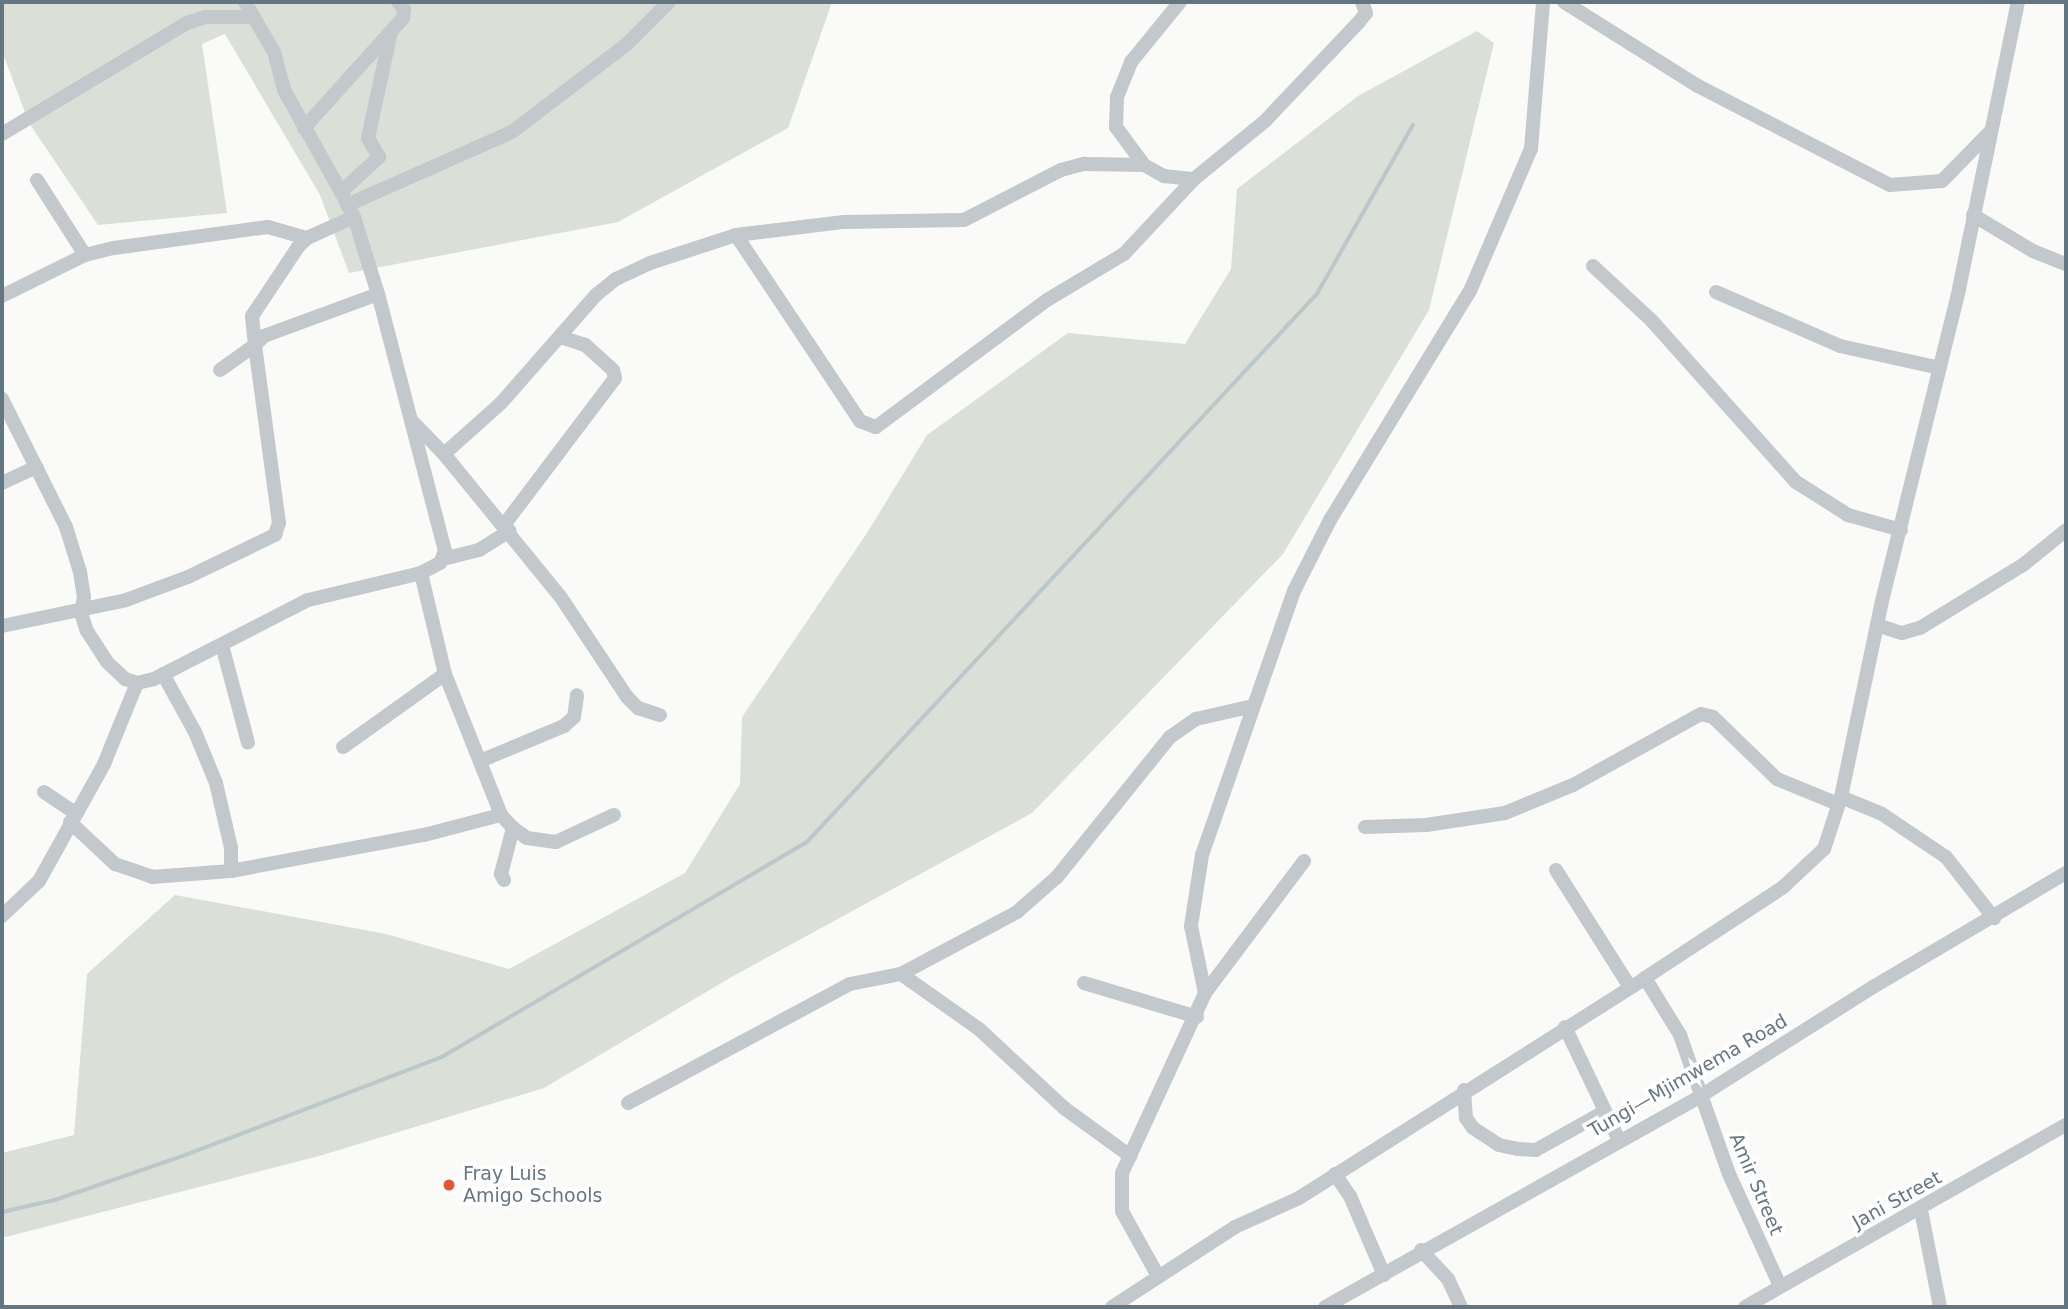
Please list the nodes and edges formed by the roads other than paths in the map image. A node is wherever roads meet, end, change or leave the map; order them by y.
1 (245, 2) edge
2 (398, 2) edge
3 (669, 2) edge
4 (1180, 2) edge
5 (1362, 2) edge
6 (1542, 2) edge
7 (1563, 2) edge
8 (2018, 2) edge
9 (254, 17) junction
10 (391, 32) junction
11 (304, 128) junction
12 (1991, 130) junction
13 (2, 134) edge
14 (1144, 165) junction
15 (1194, 179) junction
16 (37, 180) dead end
17 (347, 205) junction
18 (1973, 215) junction
19 (736, 235) junction
20 (307, 238) junction
21 (85, 255) junction
22 (2066, 264) edge
23 (1592, 266) dead end
24 (1716, 292) dead end
25 (378, 294) junction
26 (2, 296) edge
27 (560, 337) junction
28 (255, 345) junction
29 (1940, 368) junction
30 (220, 370) dead end
31 (2, 399) edge
32 (410, 419) junction
33 (444, 454) junction
34 (36, 467) junction
35 (2, 483) edge
36 (506, 528) junction
37 (1901, 530) junction
38 (2066, 530) edge
39 (443, 559) junction
40 (421, 573) junction
41 (81, 613) junction
42 (1877, 625) junction
43 (2, 626) edge
44 (222, 645) junction
45 (163, 674) junction
46 (445, 674) junction
47 (136, 683) junction
48 (577, 695) dead end
49 (1253, 706) junction
50 (660, 715) dead end
51 (248, 743) dead end
52 (343, 747) dead end
53 (480, 761) junction
54 (44, 792) dead end
55 (1839, 800) junction
56 (501, 815) junction
57 (614, 815) dead end
58 (72, 817) junction
59 (1365, 827) dead end
60 (513, 828) junction
61 (1304, 861) dead end
62 (1556, 870) dead end
63 (231, 871) junction
64 (2066, 873) edge
65 (504, 880) dead end
66 (2, 916) edge
67 (1994, 918) junction
68 (901, 974) junction
69 (1644, 978) junction
70 (1084, 983) dead end
71 (1630, 987) junction
72 (1205, 993) junction
73 (1196, 1017) junction
74 (1565, 1027) junction
75 (1464, 1090) junction
76 (1699, 1097) junction
77 (628, 1103) dead end
78 (1604, 1112) junction
79 (2066, 1125) edge
80 (1619, 1140) junction
81 (1130, 1156) junction
82 (1335, 1174) junction
83 (1921, 1210) junction
84 (1422, 1250) junction
85 (1384, 1275) junction
86 (1158, 1276) junction
87 (1780, 1286) junction
88 (1764, 1303) edge
89 (1112, 1307) edge
90 (1325, 1307) edge
91 (1461, 1307) edge
92 (1745, 1307) edge
93 (1940, 1307) edge

1 - 9 street
2 - 10 street
3 - 17 street
4 - 14 street
5 - 15 street
6 - 49 street
7 - 12 street
8 - 12 street
9 - 11 street
9 - 13 street
10 - 11 street
10 - 17 street
11 - 17 street
12 - 18 street
14 - 15 street
14 - 19 street
15 - 19 street
16 - 21 street
17 - 20 street
17 - 25 street
18 - 22 street
18 - 29 street
19 - 27 street
20 - 21 street
20 - 28 street
21 - 26 street
23 - 37 street
24 - 29 street
25 - 28 street
25 - 32 street
27 - 33 street
27 - 36 street
28 - 30 street
28 - 41 street
29 - 37 street
31 - 34 street
32 - 33 street
32 - 39 street
33 - 36 street
34 - 35 street
34 - 41 street
36 - 39 street
36 - 50 street
37 - 42 street
38 - 42 street
39 - 40 street
40 - 44 street
40 - 46 street
41 - 43 street
41 - 47 street
42 - 55 street
44 - 45 street
44 - 51 street
45 - 47 street
45 - 63 street
46 - 52 street
46 - 53 street
47 - 58 street
48 - 53 street
49 - 68 street
49 - 72 street
53 - 56 street
54 - 58 street
55 - 59 street
55 - 67 street
55 - 69 street
56 - 60 street
56 - 63 street
57 - 60 street
58 - 63 street
58 - 66 street
60 - 65 street
61 - 72 street
62 - 71 street
64 - 67 street, Tungi—Mjimwema Road
67 - 76 street, Tungi—Mjimwema Road
68 - 77 street
68 - 81 street
69 - 71 street
69 - 76 street, Amir Street
70 - 73 street
71 - 74 street
72 - 73 street
73 - 81 street
74 - 75 street
74 - 78 street
75 - 78 street
75 - 82 street
76 - 80 street, Tungi—Mjimwema Road
76 - 87 street, Amir Street
78 - 80 street
79 - 83 street, Jani Street
80 - 84 street, Tungi—Mjimwema Road
81 - 86 street
82 - 85 street
82 - 86 street
83 - 87 street, Jani Street
83 - 93 street
84 - 85 street, Tungi—Mjimwema Road
84 - 91 street
85 - 90 street, Tungi—Mjimwema Road
86 - 89 street
87 - 88 street, Jani Street
88 - 92 street, Jani Street

